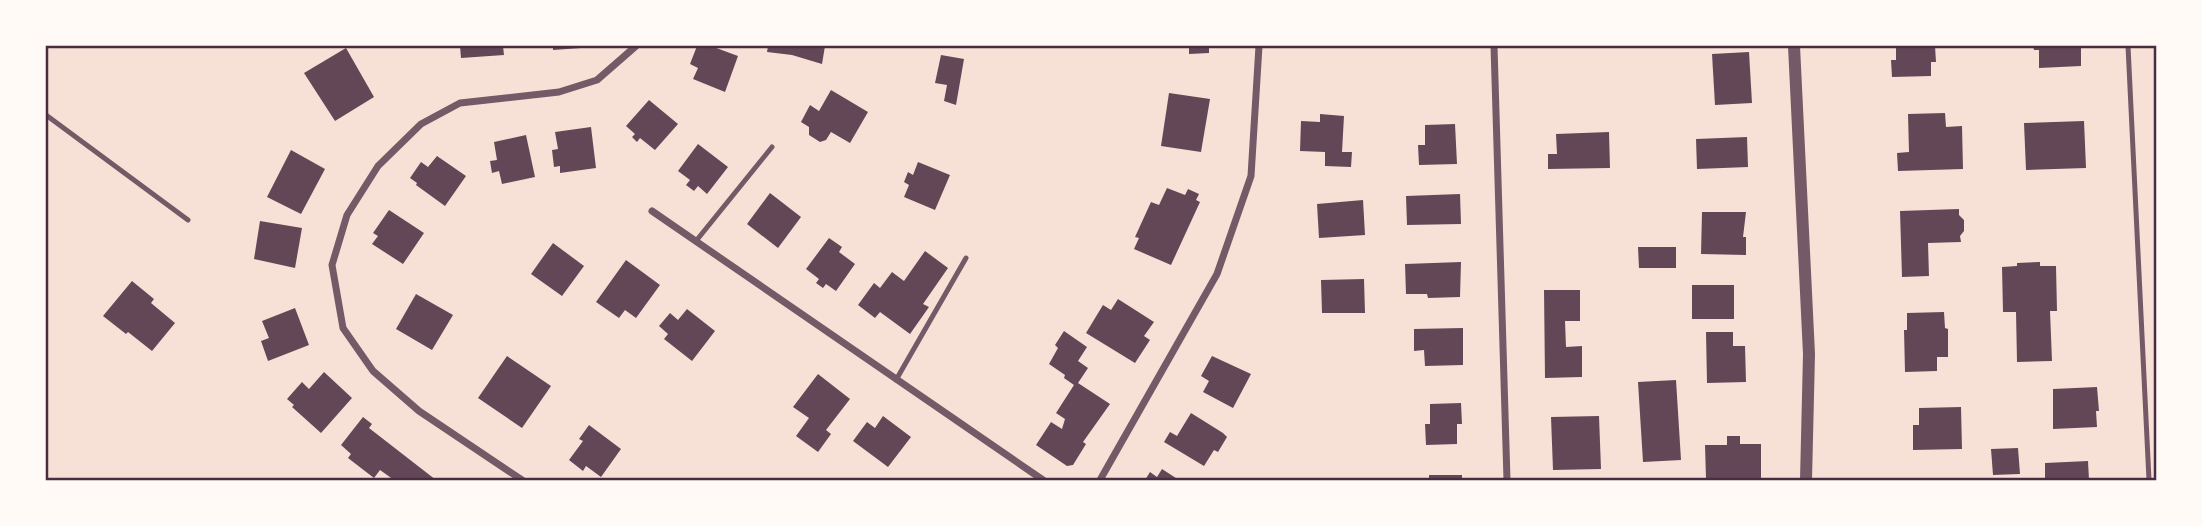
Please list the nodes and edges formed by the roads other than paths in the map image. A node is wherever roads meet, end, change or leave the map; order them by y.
1 (636, 46) edge
2 (1259, 46) edge
3 (1494, 46) edge
4 (1794, 46) edge
5 (2127, 46) edge
6 (46, 115) edge
7 (772, 147) dead end
8 (652, 211) dead end
9 (188, 220) dead end
10 (696, 242) junction
11 (966, 258) dead end
12 (896, 380) junction
13 (522, 481) edge
14 (1043, 481) edge
15 (1100, 481) edge
16 (1507, 481) edge
17 (1806, 481) edge
18 (2149, 481) edge

1 - 13 street
2 - 15 street
3 - 16 street
4 - 17 street
5 - 18 lane
6 - 9 lane
7 - 10 lane
8 - 10 street
10 - 12 street
11 - 12 lane
12 - 14 street

